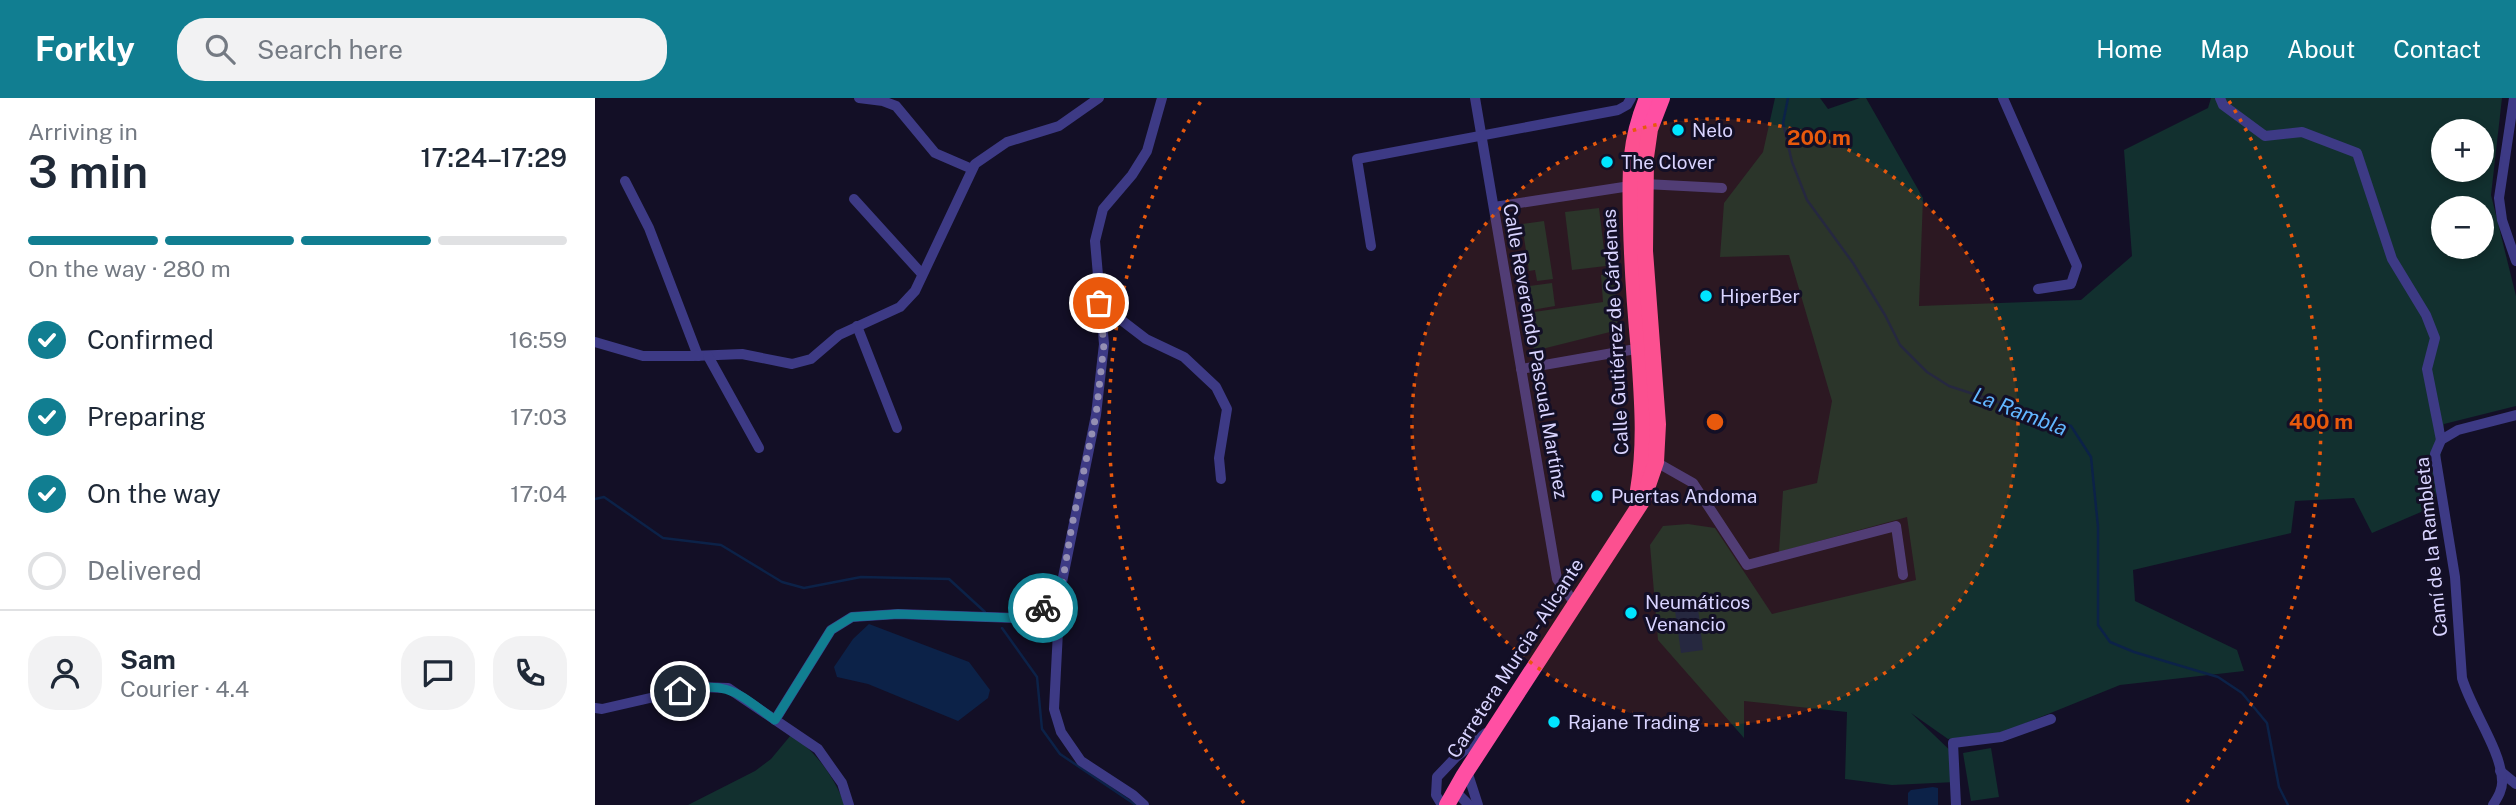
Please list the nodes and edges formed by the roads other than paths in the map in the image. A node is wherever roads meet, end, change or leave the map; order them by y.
1 (859, 98) edge
2 (1099, 98) edge
3 (1162, 98) edge
4 (1475, 98) edge
5 (1632, 98) edge
6 (1649, 98) edge
7 (1662, 98) edge
8 (2003, 98) edge
9 (2220, 98) edge
10 (2514, 98) edge
11 (882, 99) edge
12 (1642, 130) junction
13 (1482, 136) junction
14 (972, 169) junction
15 (625, 181) dead end
16 (1637, 185) junction
17 (1722, 188) dead end
18 (854, 199) dead end
19 (1494, 207) junction
20 (1371, 246) dead end
21 (2516, 261) edge
22 (922, 274) junction
23 (2038, 289) dead end
24 (1099, 303) junction
25 (857, 326) junction
26 (1637, 330) junction
27 (595, 342) edge
28 (1630, 350) junction
29 (703, 356) junction
30 (1640, 366) junction
31 (1521, 369) junction
32 (2516, 415) edge
33 (897, 428) dead end
34 (2441, 440) junction
35 (759, 448) dead end
36 (1656, 462) junction
37 (1221, 480) dead end
38 (1620, 534) junction
39 (1903, 575) dead end
40 (1059, 603) junction
41 (1576, 605) junction
42 (595, 708) edge
43 (1503, 716) junction
44 (2051, 719) dead end
45 (775, 720) junction
46 (1467, 771) junction
47 (2500, 771) junction
48 (2516, 784) edge
49 (1448, 800) edge
50 (849, 805) edge
51 (1144, 805) edge
52 (1469, 805) edge
53 (1478, 805) edge
54 (1956, 805) edge
55 (2493, 805) edge

1 - 11 street
2 - 14 street
3 - 24 street
4 - 13 street, Calle Reverendo Pascual Martínez
5 - 12 street
5 - 13 street
6 - 12 highway, Calle Gutiérrez de Cárdenas
7 - 12 highway, Calle Gutiérrez de Cárdenas
8 - 23 street
9 - 34 street
10 - 21 street
11 - 14 street
12 - 16 highway, Calle Gutiérrez de Cárdenas
13 - 19 street, Calle Reverendo Pascual Martínez
13 - 20 street
14 - 22 street
15 - 29 street
16 - 17 street
16 - 19 street
16 - 26 highway, Calle Gutiérrez de Cárdenas
16 - 36 highway, Calle Gutiérrez de Cárdenas
18 - 22 street
19 - 31 street, Calle Reverendo Pascual Martínez
22 - 25 street
24 - 37 street
24 - 40 street
25 - 29 street
25 - 33 street
26 - 28 street
26 - 30 highway, Calle Gutiérrez de Cárdenas
27 - 29 street
28 - 30 street
28 - 31 street
29 - 35 street
30 - 38 highway, Calle Gutiérrez de Cárdenas
31 - 41 street, Calle Reverendo Pascual Martínez
32 - 34 street, Camí de la Rambleta
34 - 47 street, Camí de la Rambleta
36 - 38 highway, Calle Gutiérrez de Cárdenas
36 - 39 street
38 - 41 highway, Carretera Murcia - Alicante
40 - 45 street
40 - 51 street
41 - 43 highway, Carretera Murcia - Alicante
42 - 45 street
43 - 46 highway, Carretera Murcia - Alicante
43 - 49 street
44 - 54 street
45 - 50 street
46 - 49 highway, Carretera Murcia - Alicante
46 - 53 street
47 - 48 street
47 - 55 street
49 - 52 street

